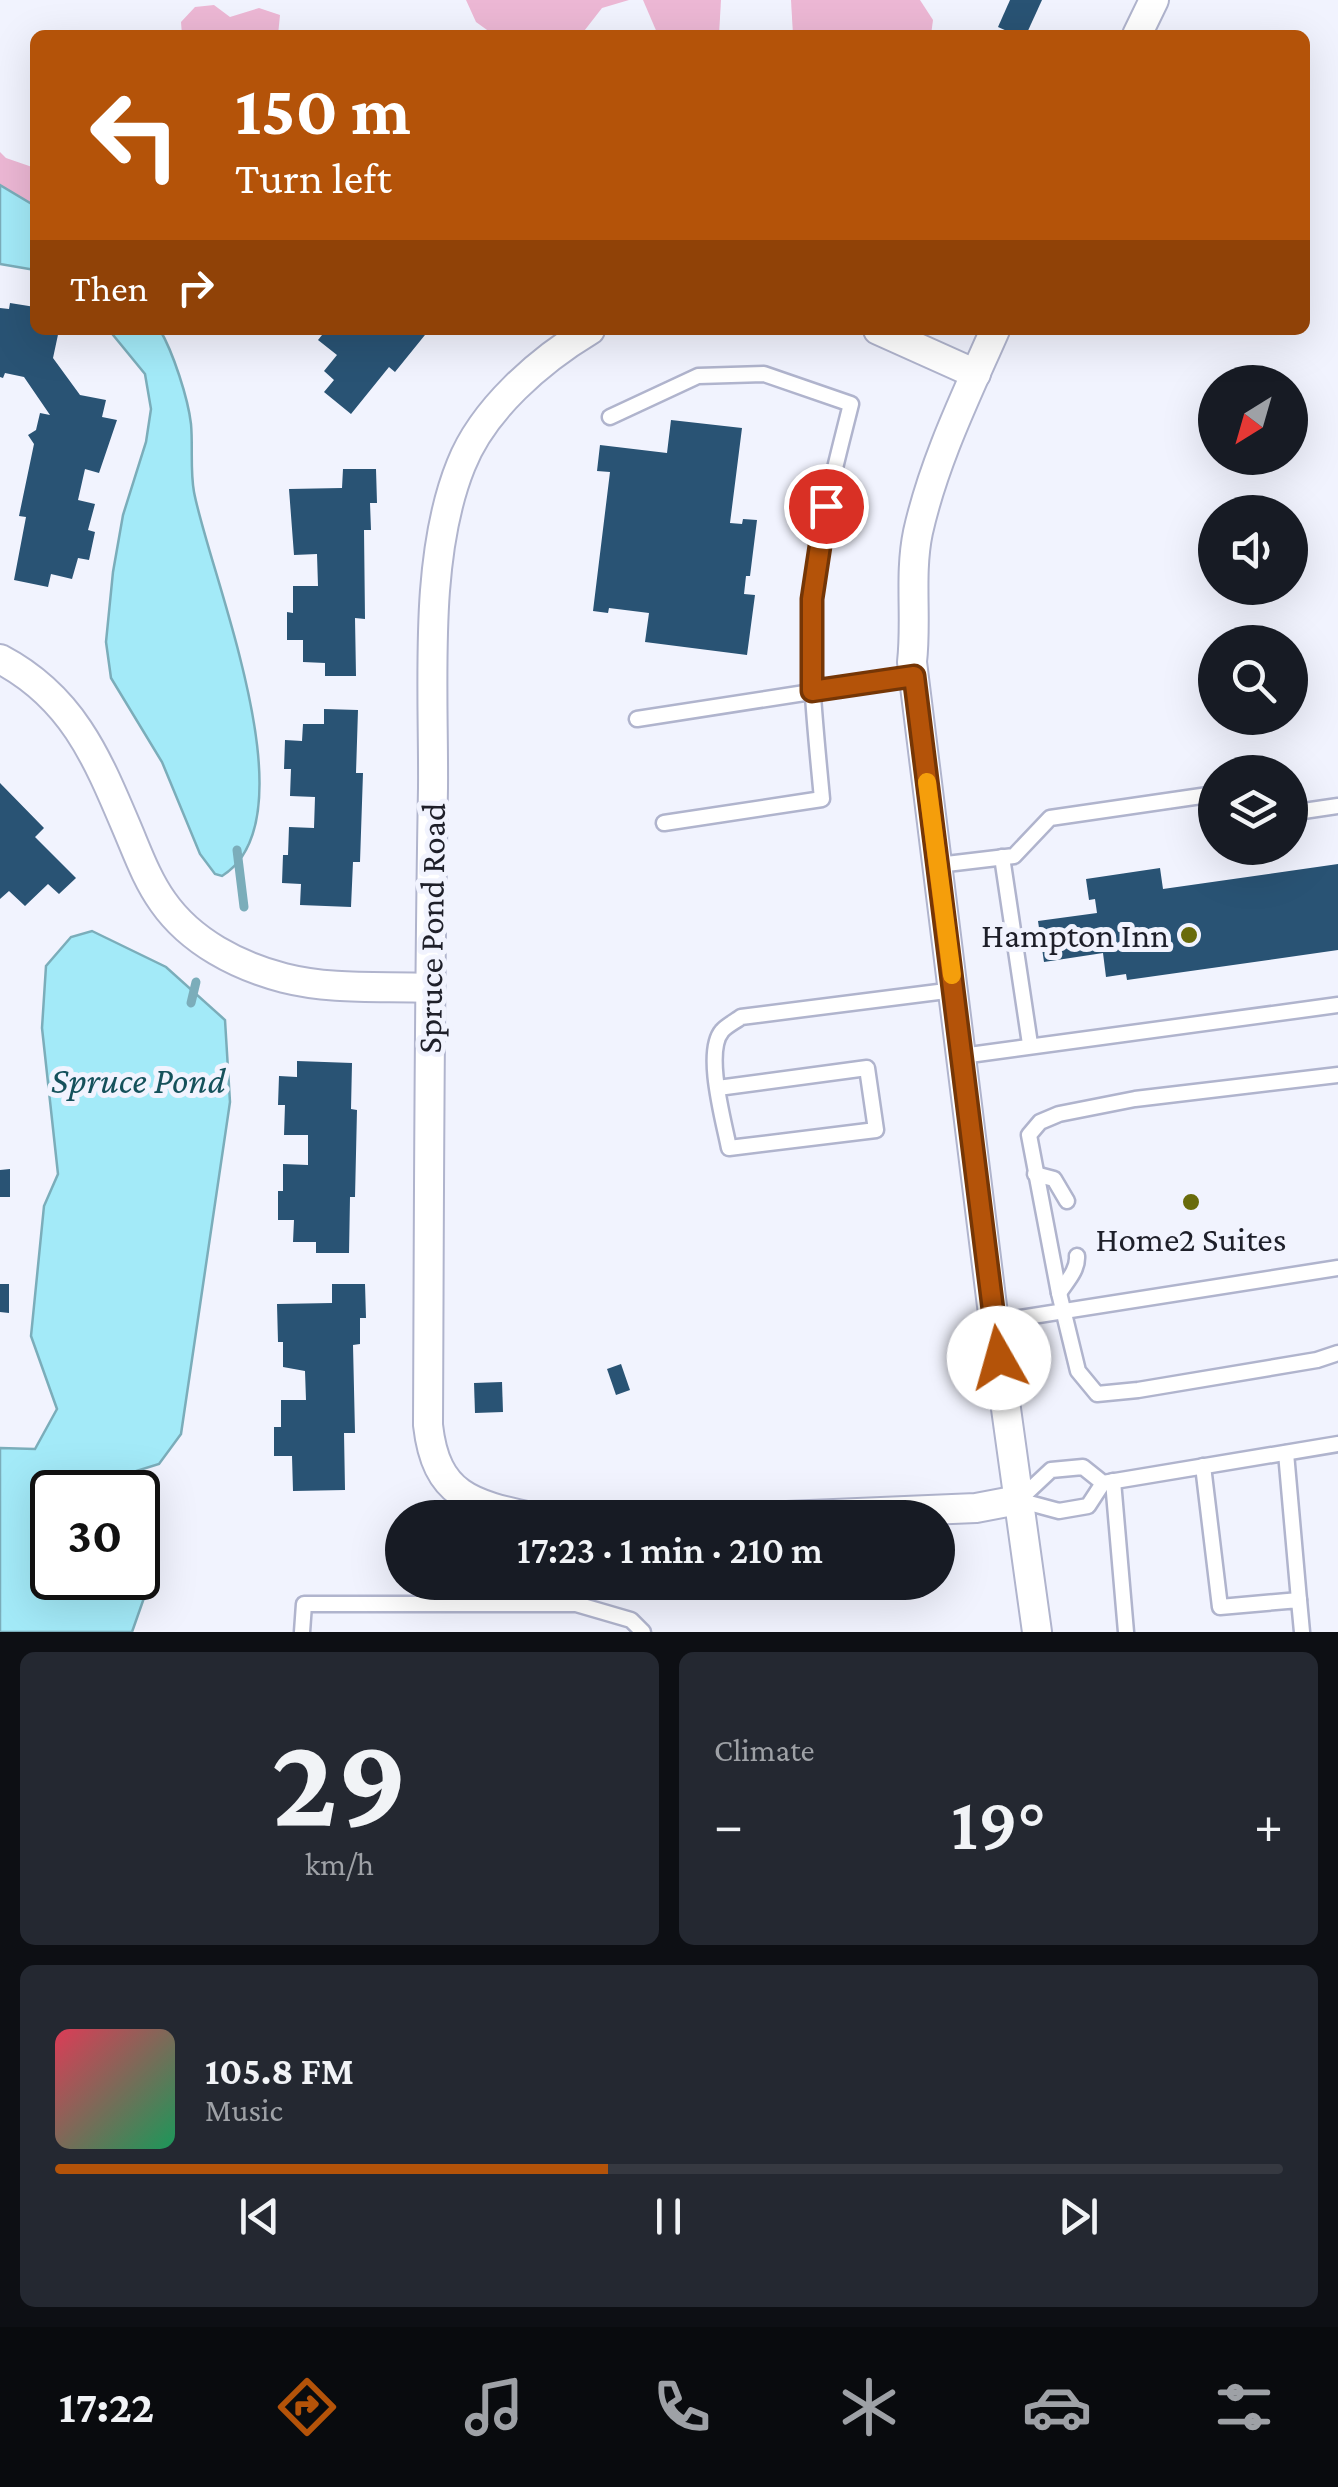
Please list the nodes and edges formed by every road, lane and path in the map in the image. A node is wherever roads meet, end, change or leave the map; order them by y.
1 (1154, 0) edge
2 (1139, 30) edge
3 (582, 335) edge
4 (889, 335) edge
5 (993, 335) edge
6 (976, 374) junction
7 (610, 417) dead end
8 (0, 658) edge
9 (914, 676) junction
10 (812, 691) junction
11 (637, 719) dead end
12 (1198, 796) edge
13 (1338, 806) edge
14 (1308, 810) edge
15 (664, 823) dead end
16 (1002, 858) junction
17 (938, 865) junction
18 (430, 988) junction
19 (954, 990) junction
20 (1338, 1004) edge
21 (1030, 1044) junction
22 (962, 1056) junction
23 (1338, 1075) edge
24 (718, 1088) junction
25 (1036, 1174) junction
26 (1067, 1201) dead end
27 (1076, 1256) dead end
28 (1338, 1268) edge
29 (1059, 1293) junction
30 (1063, 1310) junction
31 (994, 1322) junction
32 (1338, 1353) edge
33 (1338, 1444) edge
34 (1286, 1453) junction
35 (1203, 1466) junction
36 (1108, 1482) junction
37 (472, 1500) edge
38 (1018, 1500) junction
39 (955, 1509) edge
40 (1298, 1600) junction
41 (302, 1632) edge
42 (642, 1632) edge
43 (1037, 1632) edge
44 (1126, 1632) edge
45 (1302, 1632) edge

1 - 2 street
3 - 18 street, Spruce Pond Road
4 - 6 street
5 - 6 street
6 - 9 street
7 - 10 lane
8 - 18 street
9 - 10 lane
9 - 17 street
10 - 11 lane
10 - 15 lane
12 - 16 lane
13 - 14 lane
16 - 17 lane
16 - 21 lane
17 - 19 street
18 - 37 street, Spruce Pond Road
19 - 22 street
19 - 24 lane
20 - 21 lane
21 - 22 lane
22 - 31 street
23 - 25 lane
24 - 24 lane
25 - 26 lane
25 - 29 lane
27 - 29 lane
28 - 30 lane
29 - 30 lane
30 - 31 lane
30 - 32 lane
31 - 38 street
33 - 34 lane
34 - 35 lane
34 - 40 lane
35 - 36 lane
35 - 40 lane
36 - 38 lane
36 - 38 lane
36 - 44 lane
38 - 39 street
38 - 43 street
40 - 45 lane
41 - 42 lane

